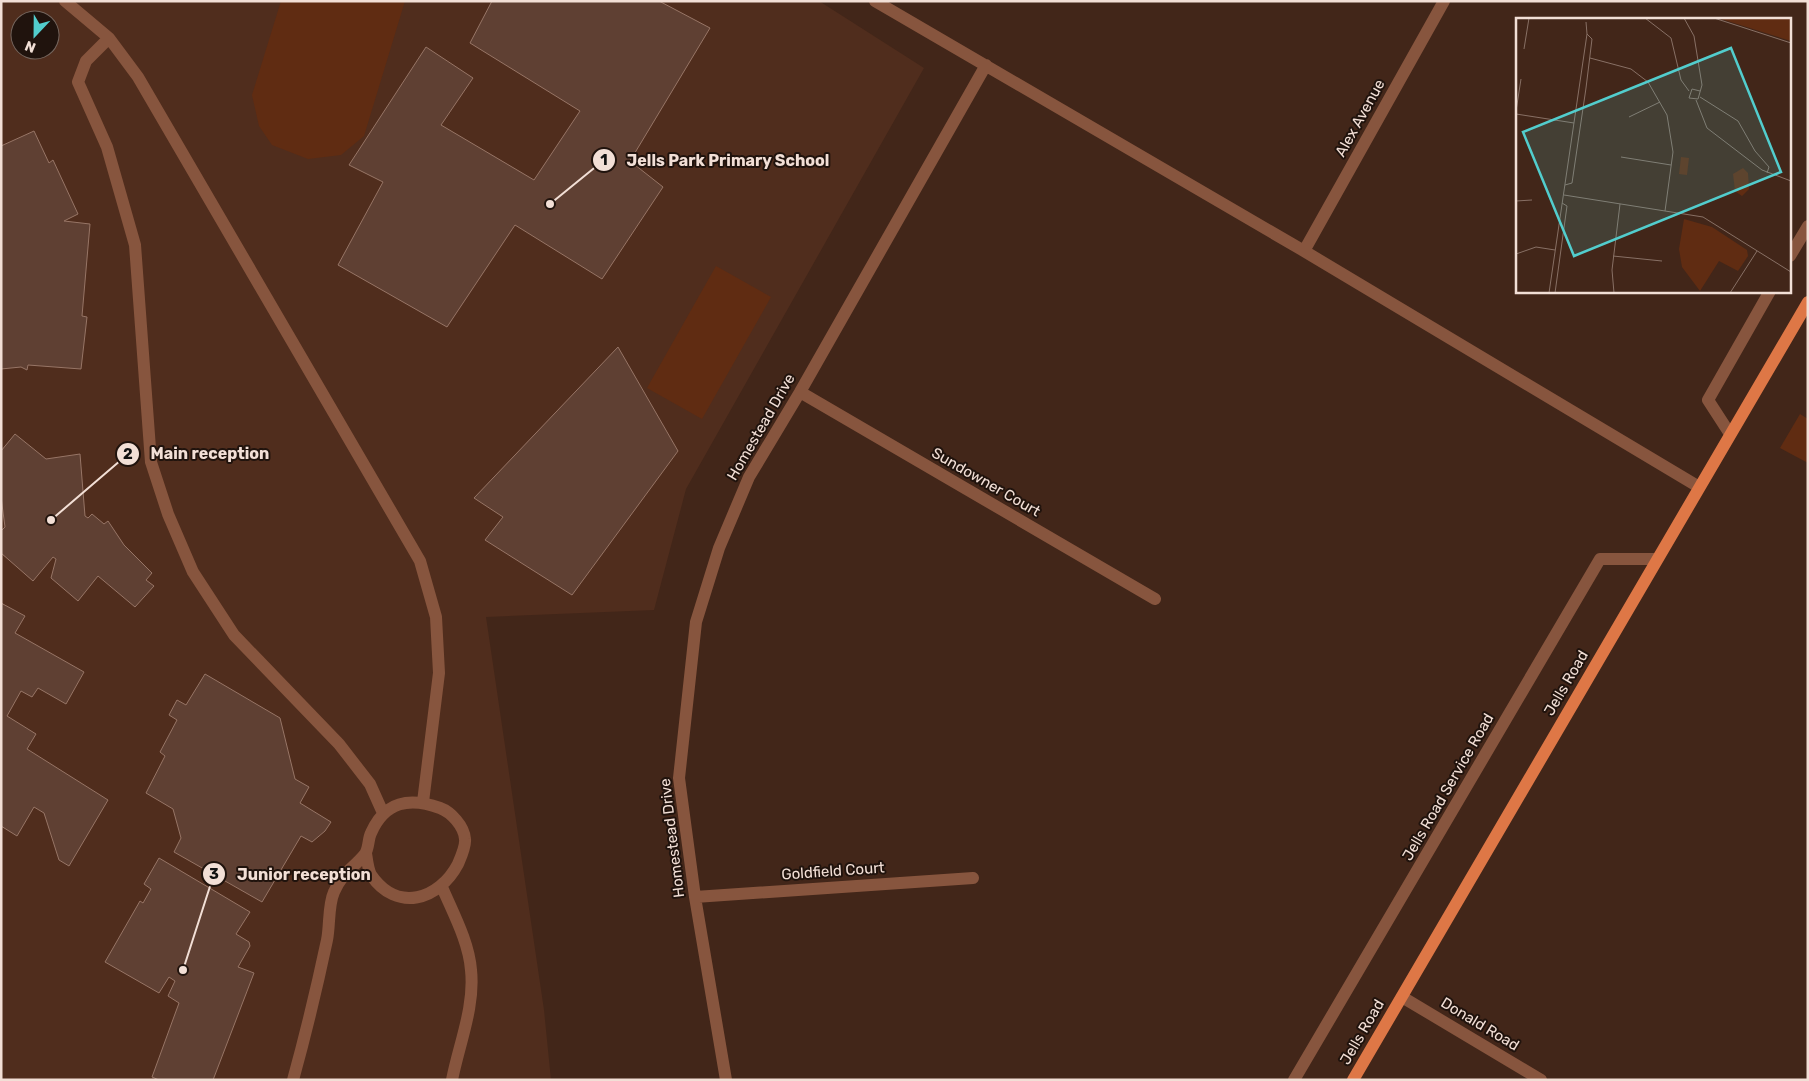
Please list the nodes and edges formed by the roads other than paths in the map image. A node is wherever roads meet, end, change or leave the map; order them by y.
1 (65, 1) edge
2 (875, 1) edge
3 (1444, 1) edge
4 (109, 38) junction
5 (986, 64) junction
6 (1808, 226) edge
7 (1304, 251) junction
8 (1792, 253) edge
9 (1769, 292) edge
10 (1808, 302) edge
11 (800, 392) junction
12 (1730, 434) junction
13 (1699, 488) junction
14 (1657, 558) junction
15 (1155, 599) dead end
16 (423, 802) junction
17 (383, 814) junction
18 (366, 853) junction
19 (973, 878) dead end
20 (442, 887) junction
21 (695, 897) junction
22 (1402, 997) junction
23 (293, 1080) edge
24 (452, 1080) edge
25 (726, 1080) edge
26 (1294, 1080) edge
27 (1353, 1080) edge
28 (1540, 1080) edge

1 - 4 street
2 - 5 street
3 - 7 street, Alex Avenue
4 - 16 street
4 - 17 street
5 - 7 street
5 - 11 street, Homestead Drive
6 - 8 street
7 - 13 street
9 - 12 street
10 - 12 main road, Jells Road
11 - 15 street, Sundowner Court
11 - 21 street, Homestead Drive
12 - 13 main road, Jells Road
13 - 14 main road, Jells Road
14 - 22 main road, Jells Road
14 - 26 street, Jells Road Service Road
16 - 17 street
16 - 20 street
17 - 18 street
18 - 20 street
18 - 23 street
19 - 21 street, Goldfield Court
20 - 24 street
21 - 25 street, Homestead Drive
22 - 27 main road, Jells Road
22 - 28 street, Donald Road

